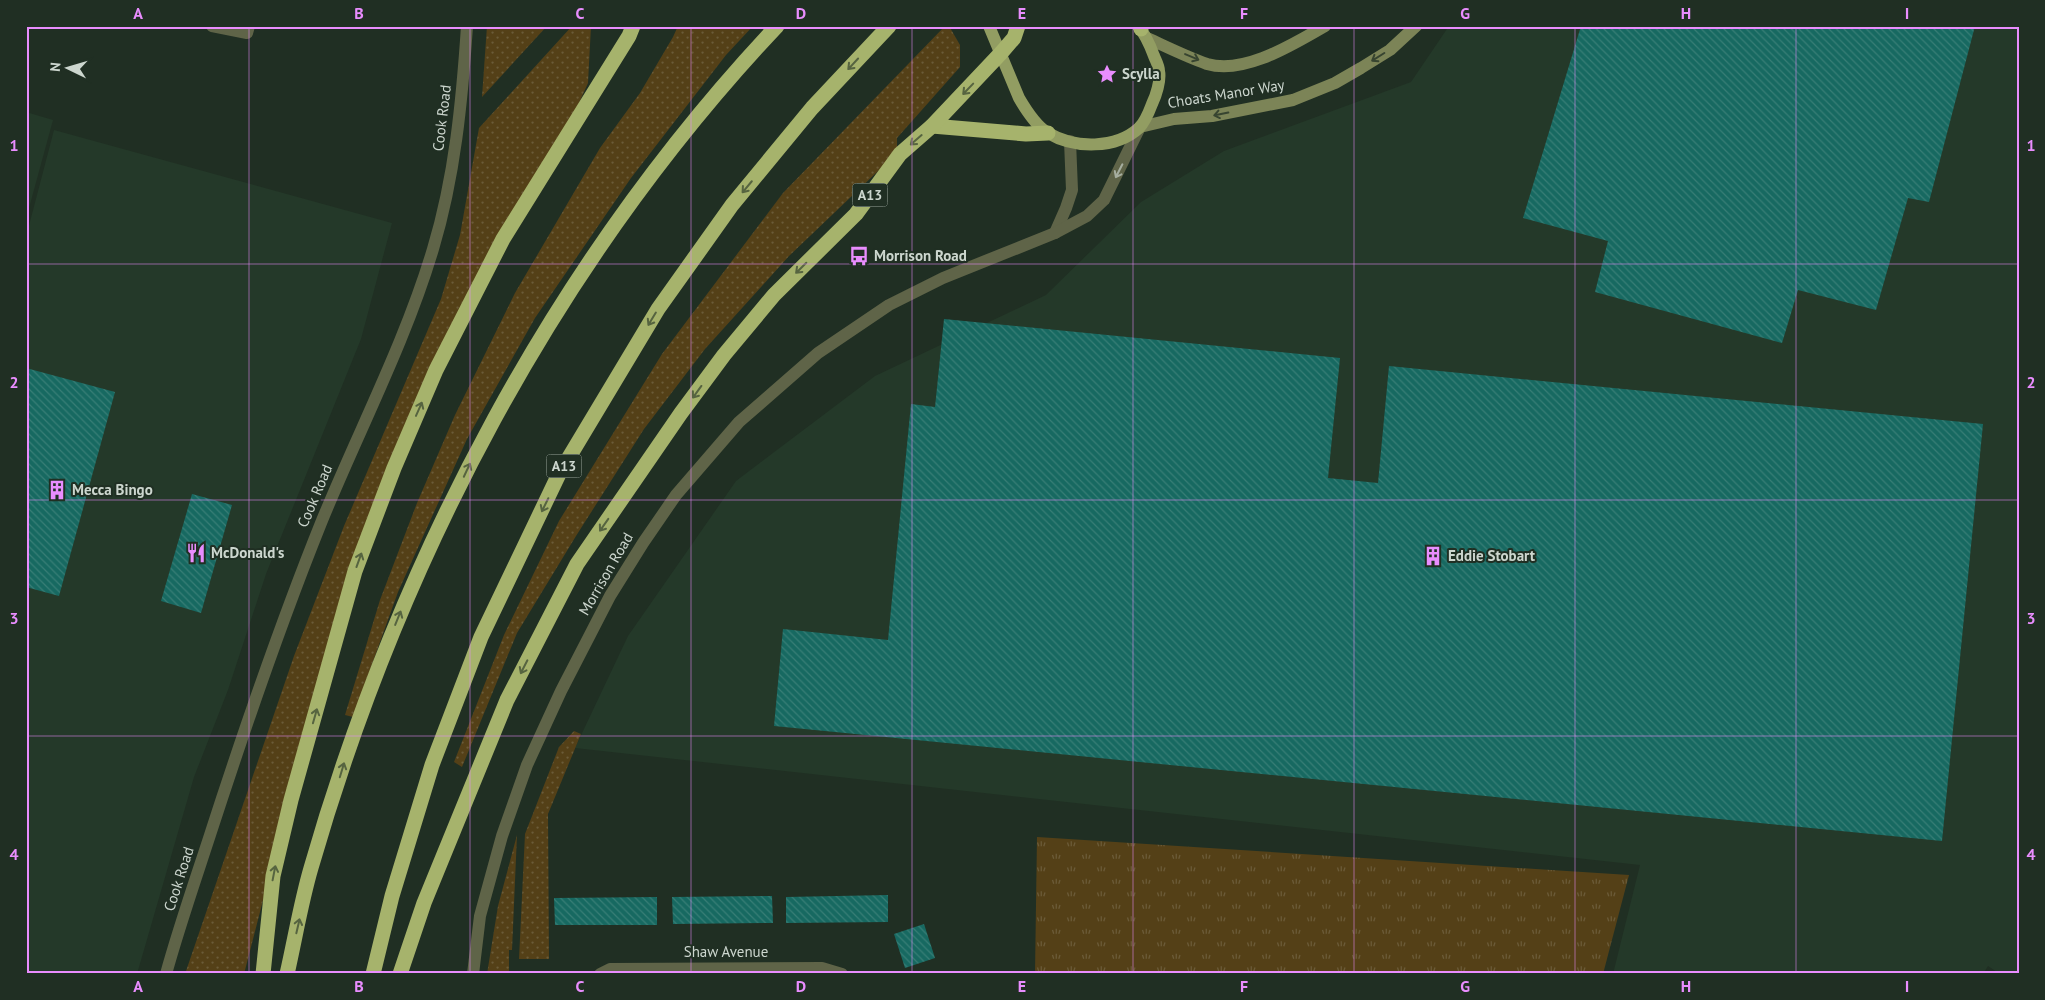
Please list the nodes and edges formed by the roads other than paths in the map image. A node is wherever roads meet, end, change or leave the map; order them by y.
1 (212, 26) edge
2 (249, 26) edge
3 (467, 26) edge
4 (633, 26) edge
5 (777, 26) edge
6 (989, 26) edge
7 (1018, 26) edge
8 (1325, 26) edge
9 (1416, 26) edge
10 (888, 27) edge
11 (1142, 30) edge
12 (1001, 53) junction
13 (932, 126) junction
14 (1140, 127) junction
15 (1048, 133) junction
16 (1070, 141) junction
17 (1054, 232) junction
18 (605, 971) edge
19 (166, 974) edge
20 (263, 974) edge
21 (287, 974) edge
22 (373, 974) edge
23 (400, 974) edge
24 (473, 974) edge
25 (842, 974) edge

1 - 2 street
3 - 19 street, Cook Road
20 -> 4 highway
21 -> 5 highway
6 - 12 main road
7 - 12 highway
11 -> 8 street, Choats Manor Way
9 -> 14 street, Choats Manor Way
10 -> 22 highway, A13
11 - 14 main road
12 -> 13 highway
12 - 15 main road
13 - 15 highway
13 -> 23 highway, A13
14 - 16 main road
14 -> 17 street, Morrison Road
15 - 16 main road
16 - 17 street
17 - 24 street, Morrison Road
18 - 25 street, Shaw Avenue

